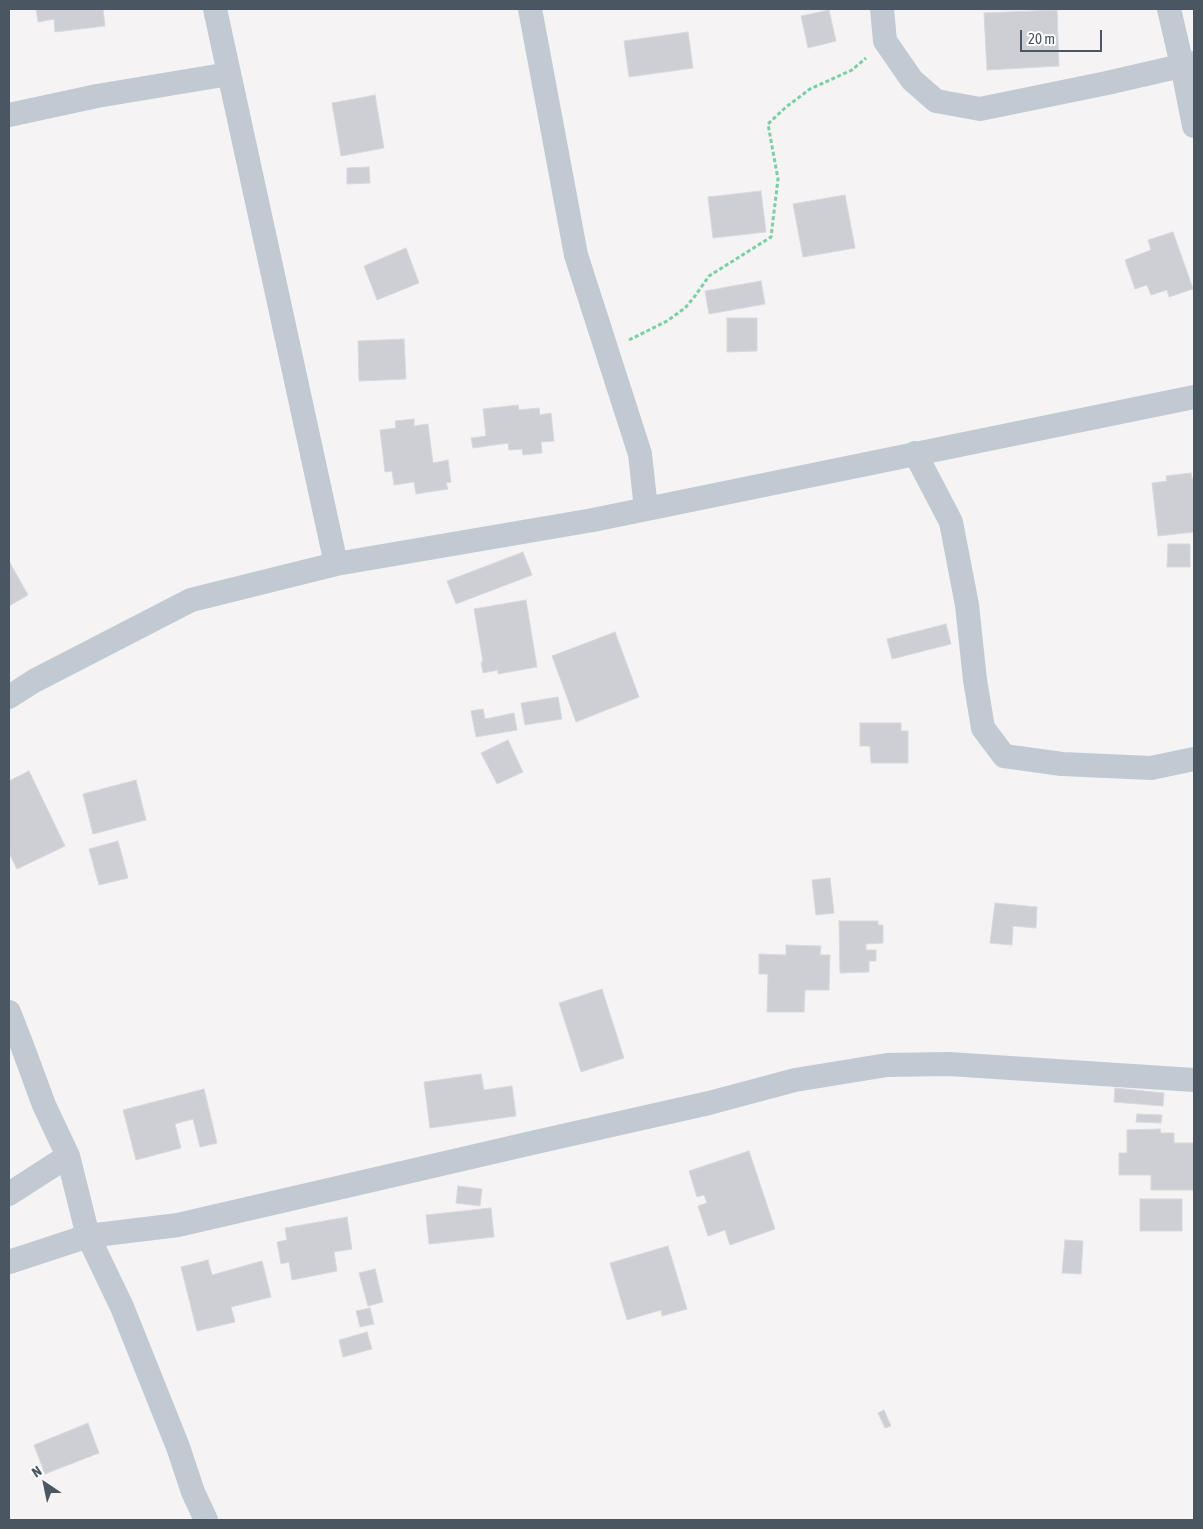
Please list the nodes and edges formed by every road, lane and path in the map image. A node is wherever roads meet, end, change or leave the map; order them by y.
1 (215, 9) edge
2 (530, 9) edge
3 (882, 9) edge
4 (1169, 9) edge
5 (885, 41) junction
6 (1188, 64) edge
7 (230, 74) junction
8 (9, 115) edge
9 (1194, 126) edge
10 (606, 351) junction
11 (1194, 396) edge
12 (915, 453) junction
13 (646, 509) junction
14 (336, 564) junction
15 (9, 696) edge
16 (1194, 759) edge
17 (9, 1012) edge
18 (1194, 1080) edge
19 (68, 1156) junction
20 (9, 1194) edge
21 (88, 1236) junction
22 (9, 1262) edge
23 (206, 1520) edge

1 - 7 street
2 - 10 street
3 - 5 street
4 - 6 street
5 - 6 street
5 - 10 path
6 - 9 street
7 - 8 street
7 - 14 street
10 - 13 street
11 - 12 street
12 - 13 street
12 - 16 street
13 - 14 street
14 - 15 street
17 - 19 street
18 - 21 street
19 - 20 street
19 - 21 street
21 - 22 street
21 - 23 street

